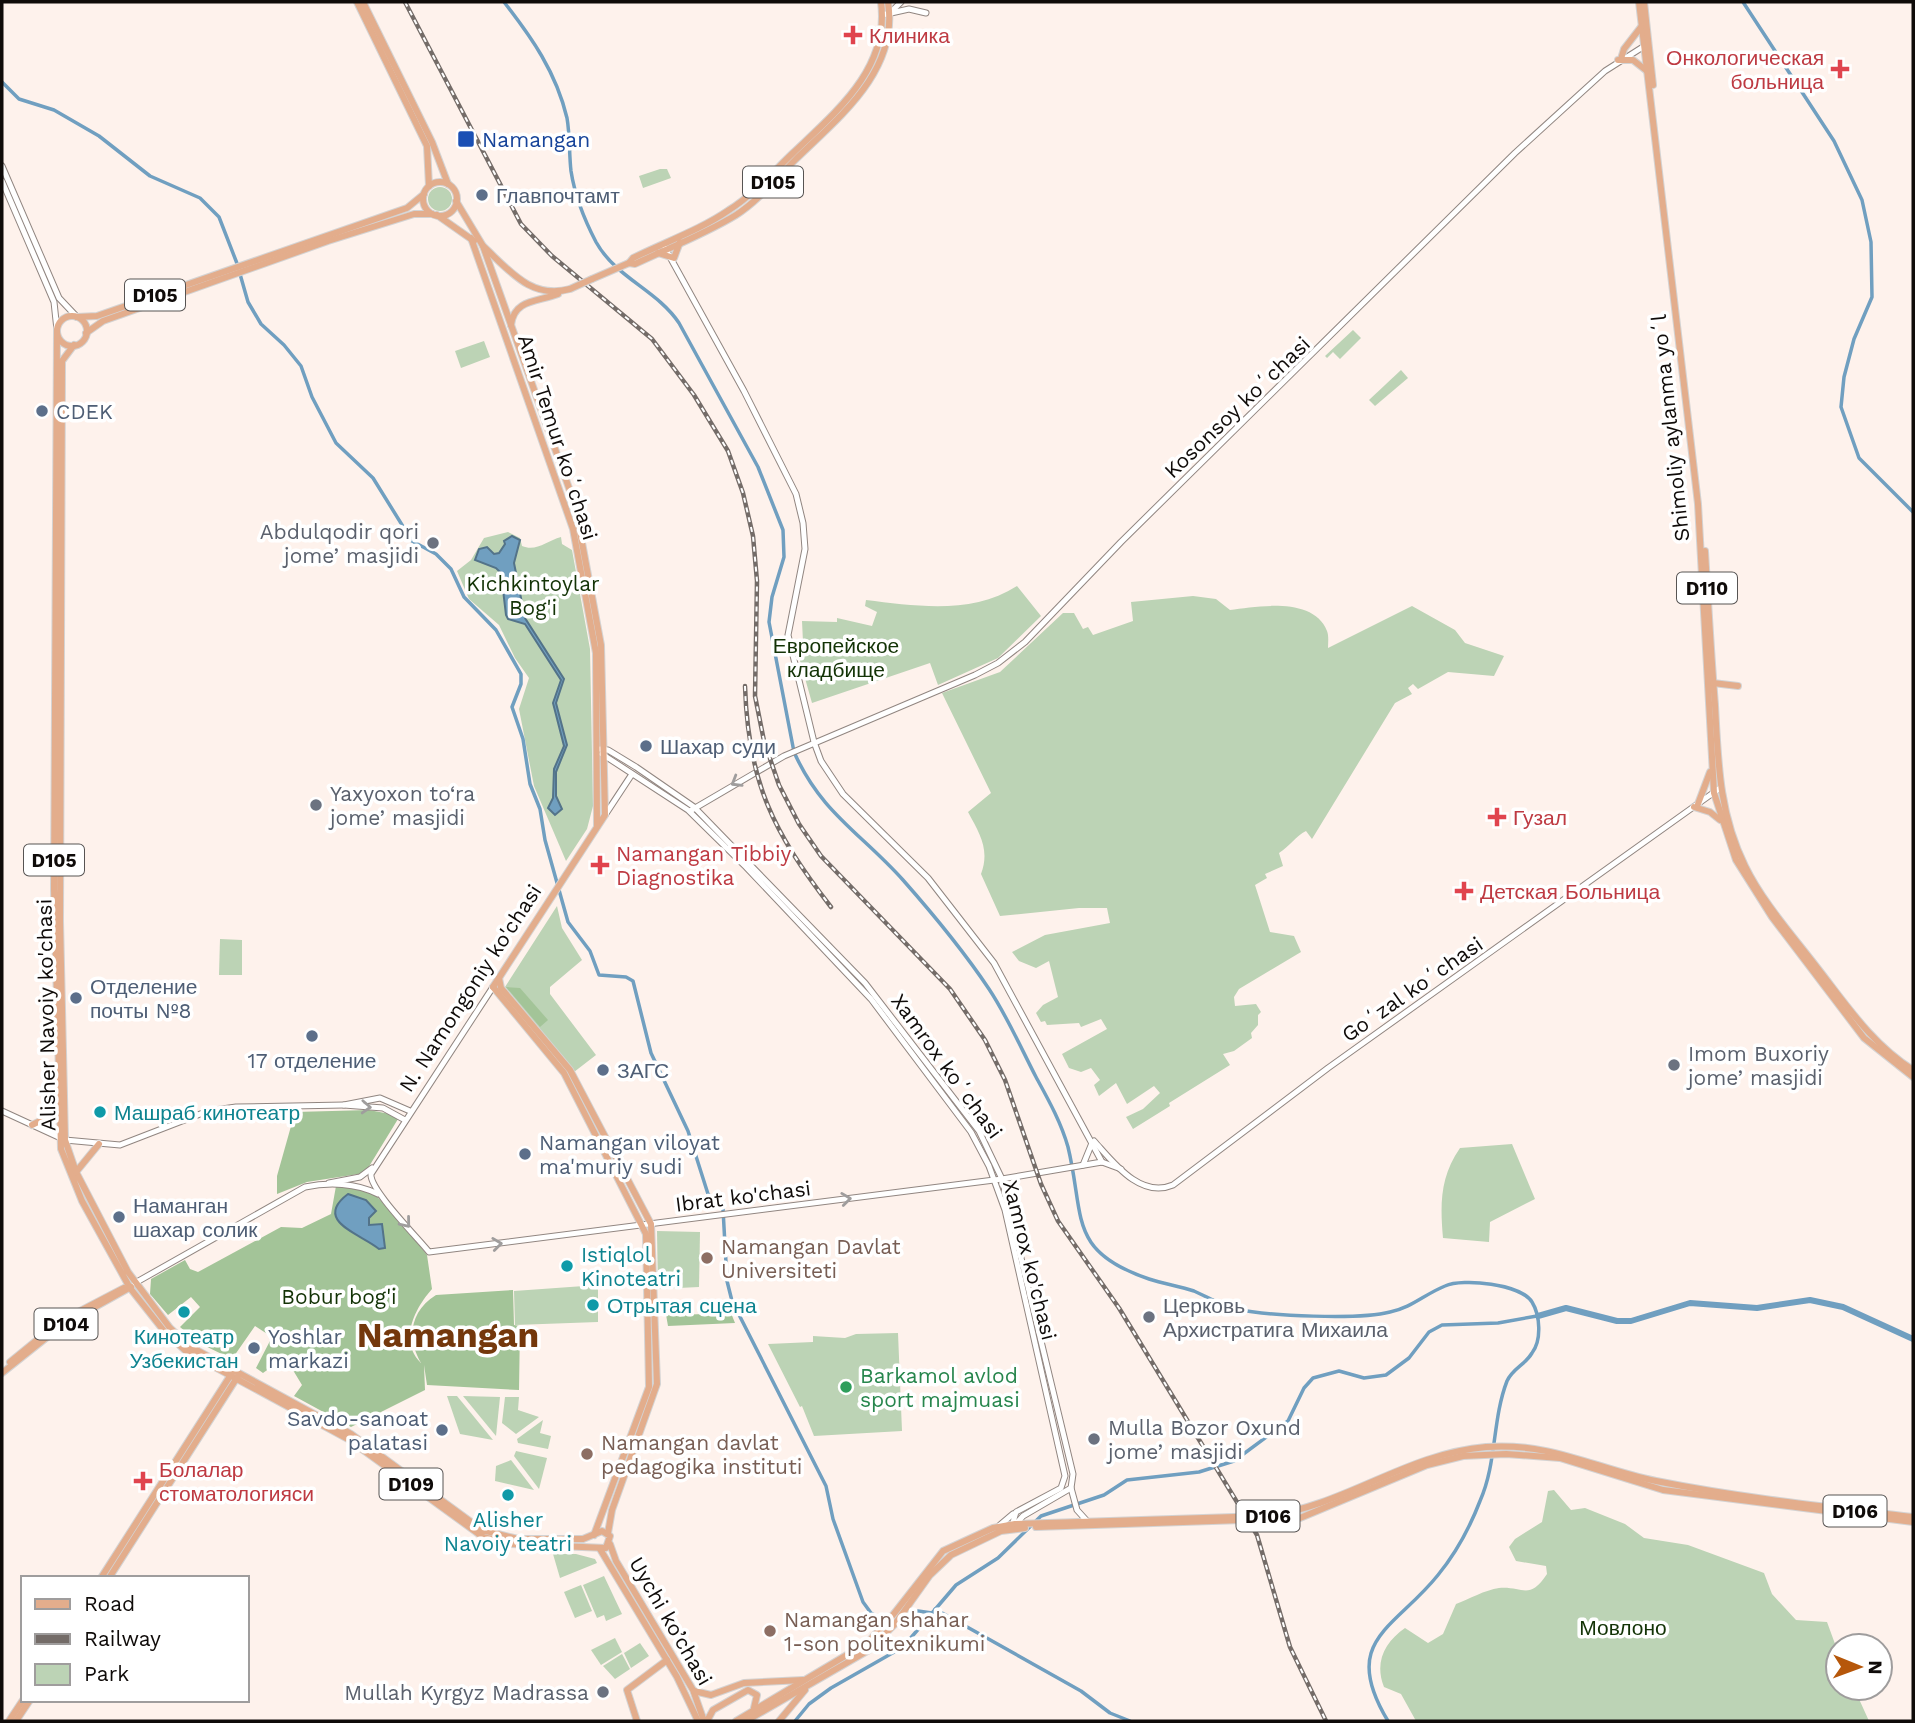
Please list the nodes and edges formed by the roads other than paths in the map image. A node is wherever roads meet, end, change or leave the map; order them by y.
1 (357, 2) edge
2 (363, 2) edge
3 (881, 2) edge
4 (901, 2) edge
5 (1639, 2) edge
6 (1644, 2) edge
7 (887, 8) edge
8 (365, 12) junction
9 (926, 13) dead end
10 (1642, 25) junction
11 (1646, 45) junction
12 (1619, 59) junction
13 (1647, 71) junction
14 (2, 166) edge
15 (2, 181) edge
16 (448, 184) junction
17 (429, 186) junction
18 (424, 194) junction
19 (456, 201) junction
20 (434, 215) junction
21 (471, 238) junction
22 (680, 242) junction
23 (483, 246) junction
24 (664, 246) junction
25 (657, 253) junction
26 (674, 258) junction
27 (629, 263) junction
28 (243, 267) junction
29 (233, 271) junction
30 (570, 289) junction
31 (1675, 301) junction
32 (77, 317) junction
33 (510, 328) junction
34 (57, 330) junction
35 (86, 333) junction
36 (74, 345) junction
37 (1685, 385) junction
38 (543, 426) junction
39 (1713, 683) junction
40 (1738, 686) dead end
41 (814, 742) junction
42 (601, 749) junction
43 (605, 758) junction
44 (1712, 767) junction
45 (632, 774) junction
46 (1717, 790) junction
47 (1696, 806) junction
48 (692, 809) junction
49 (605, 815) junction
50 (1721, 822) junction
51 (596, 831) junction
52 (499, 978) junction
53 (493, 987) junction
54 (499, 992) junction
55 (1843, 1005) junction
56 (1913, 1070) edge
57 (1913, 1077) edge
58 (58, 1102) junction
59 (344, 1105) junction
60 (2, 1111) edge
61 (410, 1111) junction
62 (405, 1120) junction
63 (32, 1125) junction
64 (1089, 1136) junction
65 (62, 1139) junction
66 (1092, 1143) junction
67 (99, 1144) junction
68 (1102, 1162) junction
69 (1081, 1165) junction
70 (374, 1166) junction
71 (1121, 1169) junction
72 (76, 1172) junction
73 (354, 1178) junction
74 (1002, 1179) junction
75 (995, 1180) junction
76 (326, 1184) junction
77 (354, 1186) junction
78 (380, 1195) junction
79 (652, 1224) junction
80 (643, 1225) junction
81 (131, 1285) junction
82 (653, 1329) junction
83 (2, 1370) edge
84 (233, 1378) junction
85 (1485, 1451) junction
86 (1071, 1488) junction
87 (1016, 1512) junction
88 (600, 1517) junction
89 (1913, 1520) edge
90 (609, 1521) junction
91 (1087, 1521) junction
92 (1000, 1525) junction
93 (1039, 1525) junction
94 (1016, 1526) junction
95 (595, 1531) junction
96 (607, 1532) junction
97 (578, 1542) junction
98 (609, 1545) junction
99 (597, 1547) junction
100 (610, 1559) junction
101 (101, 1576) edge
102 (110, 1576) edge
103 (889, 1625) junction
104 (667, 1660) junction
105 (816, 1677) junction
106 (693, 1690) junction
107 (22, 1702) edge
108 (29, 1702) edge
109 (750, 1717) edge
110 (702, 1719) edge
111 (9, 1721) edge
112 (16, 1721) edge
113 (637, 1721) edge
114 (736, 1721) edge
115 (759, 1721) edge
116 (779, 1721) edge

1 - 8 main road, Amir Temur koʻchasi
2 - 8 main road, Amir Temur koʻchasi
3 - 7 main road, D105
4 - 7 main road
5 - 10 main road, Shimoliy aylanma yoʻl / D110
6 - 11 main road, Shimoliy aylanma yoʻl / D110
7 - 9 main road
7 - 22 main road, D105
7 - 24 main road, D105
8 - 16 main road, Amir Temur koʻchasi
8 - 17 main road, Amir Temur koʻchasi
10 - 11 main road, Shimoliy aylanma yoʻl / D110
10 - 12 main road
11 - 12 main road, Kosonsoy koʻchasi
11 - 13 main road, Shimoliy aylanma yoʻl / D110
11 - 31 main road, Shimoliy aylanma yoʻl / D110
12 - 13 main road
12 - 41 main road, Kosonsoy koʻchasi
13 - 31 main road, Shimoliy aylanma yoʻl / D110
14 - 32 main road
15 - 34 main road
16 - 17 main road
16 - 19 main road, Amir Temur koʻchasi / D105
17 - 18 main road, D105
18 - 20 main road
18 - 28 main road, D105
19 - 20 main road, D105
19 - 23 main road, Amir Temur koʻchasi / D105
20 - 21 main road, D105
20 - 28 main road, D105
21 - 23 main road, D105
21 - 38 main road, Amir Temur koʻchasi
22 - 24 main road, D105
22 - 26 main road
23 - 30 main road, D105
23 - 33 main road, Amir Temur koʻchasi
24 - 25 main road, D105
24 - 26 main road
24 - 27 main road, D105
25 - 26 main road
25 - 27 main road, D105
26 - 41 main road
27 - 30 main road, D105, bridge
28 - 29 main road, D105
29 - 32 main road, D105
29 - 35 main road, D105
30 - 33 main road, D105
31 - 37 main road, Shimoliy aylanma yoʻl / D110
32 - 34 main road, D105
32 - 35 main road
33 - 38 main road, Amir Temur koʻchasi
34 - 36 main road
34 - 58 main road, Alisher Navoiy ko'chasi / D105
35 - 36 main road, D105
36 - 65 main road, Alisher Navoiy ko'chasi / D105
37 - 39 main road, Shimoliy aylanma yoʻl / D110
37 - 44 main road, Shimoliy aylanma yoʻl / D110
38 - 42 main road, Amir Temur koʻchasi
39 - 40 main road
39 - 46 main road, Shimoliy aylanma yoʻl / D110
41 -> 48 main road, Kosonsoy koʻchasi
41 - 64 main road
42 - 43 main road, Amir Temur koʻchasi
42 - 48 main road, Xamrox koʻchasi
42 - 51 main road, Amir Temur koʻchasi
43 - 45 main road, Xamrox ko'chasi
43 - 49 main road, Amir Temur koʻchasi
44 - 46 main road, Shimoliy aylanma yoʻl / D110
44 - 47 main road
45 - 48 main road, Xamrox ko'chasi
45 - 49 main road
46 - 47 main road, Goʻzal koʻchasi
46 - 50 main road, Shimoliy aylanma yoʻl / D110
46 - 55 main road, Shimoliy aylanma yoʻl / D110
47 - 50 main road
47 - 71 main road, Goʻzal koʻchasi
48 - 74 main road, Xamrox koʻchasi
48 - 75 main road, Xamrox ko'chasi
49 - 51 main road, Amir Temur koʻchasi
50 - 55 main road, Shimoliy aylanma yoʻl / D110
51 - 52 main road, N. Namongoniy ko'chasi
52 - 53 main road, N. Namongoniy ko'chasi
52 - 54 main road
53 - 54 main road
53 - 61 main road, N. Namongoniy ko'chasi
54 - 79 main road
54 - 80 main road
55 - 56 main road, Shimoliy aylanma yoʻl / D110
55 - 57 main road, Shimoliy aylanma yoʻl / D110
58 - 63 main road
58 - 65 main road, Alisher Navoiy ko'chasi / D105
59 - 61 main road
59 -> 62 main road
59 - 67 main road
60 - 63 main road
61 - 62 main road, N. Namongoniy ko'chasi
62 - 70 main road, N. Namongoniy ko'chasi
63 - 65 main road
64 - 66 main road
64 - 71 main road
65 - 67 main road
65 - 72 main road, Alisher Navoiy ko'chasi / D105
65 - 81 main road, D105
66 - 68 main road
66 - 69 main road
67 - 72 main road
68 - 69 main road, Ibrat ko'chasi
68 - 71 main road
69 - 74 main road, Ibrat ko'chasi
70 - 73 main road
70 - 78 main road
72 - 81 main road, Alisher Navoiy ko'chasi / D105
73 - 76 main road
73 - 77 main road
74 - 75 main road, Ibrat ko'chasi
74 - 86 main road, Xamrox koʻchasi
79 -> 75 main road, Ibrat ko'chasi
75 - 87 main road, Xamrox ko'chasi
76 - 77 main road
76 - 81 main road
77 - 78 main road
78 -> 80 main road, Ibrat ko'chasi
79 - 80 main road, Ibrat ko'chasi
79 - 82 main road
80 - 82 main road
81 - 83 main road, D104
81 - 84 main road, D105
82 - 88 main road
82 - 90 main road, Uychi ko’chasi
84 - 97 main road, D109
84 - 101 main road
84 - 102 main road
85 - 89 main road, D106
85 - 91 main road, D106
85 - 93 main road, D106
86 - 91 main road, Xamrox koʻchasi
86 - 94 main road
87 - 92 main road, Xamrox ko'chasi
87 - 94 main road
88 - 90 main road
88 - 95 main road
90 - 96 main road, Uychi ko’chasi
91 - 93 main road, D106
92 - 94 main road, D106
92 - 103 main road, D106
93 - 94 main road, D106
94 - 103 main road, D106
95 - 96 main road, D109
95 - 97 main road, D109
95 - 99 main road
96 - 98 main road, Uychi ko’chasi
97 - 99 main road, D109
97 - 100 main road
98 - 99 main road, D109
98 - 100 main road, Uychi ko’chasi
99 - 100 main road, Uychi ko’chasi
100 - 104 main road, Uychi ko’chasi
100 - 106 main road, Uychi ko’chasi
103 - 105 main road, D106
104 - 110 main road, Uychi ko’chasi
104 - 113 main road
105 - 106 main road
105 - 109 main road, D106
105 - 116 main road
106 - 110 main road, Uychi ko’chasi
107 - 111 main road
108 - 112 main road
109 - 110 main road
109 - 114 main road, D106
109 - 115 main road

